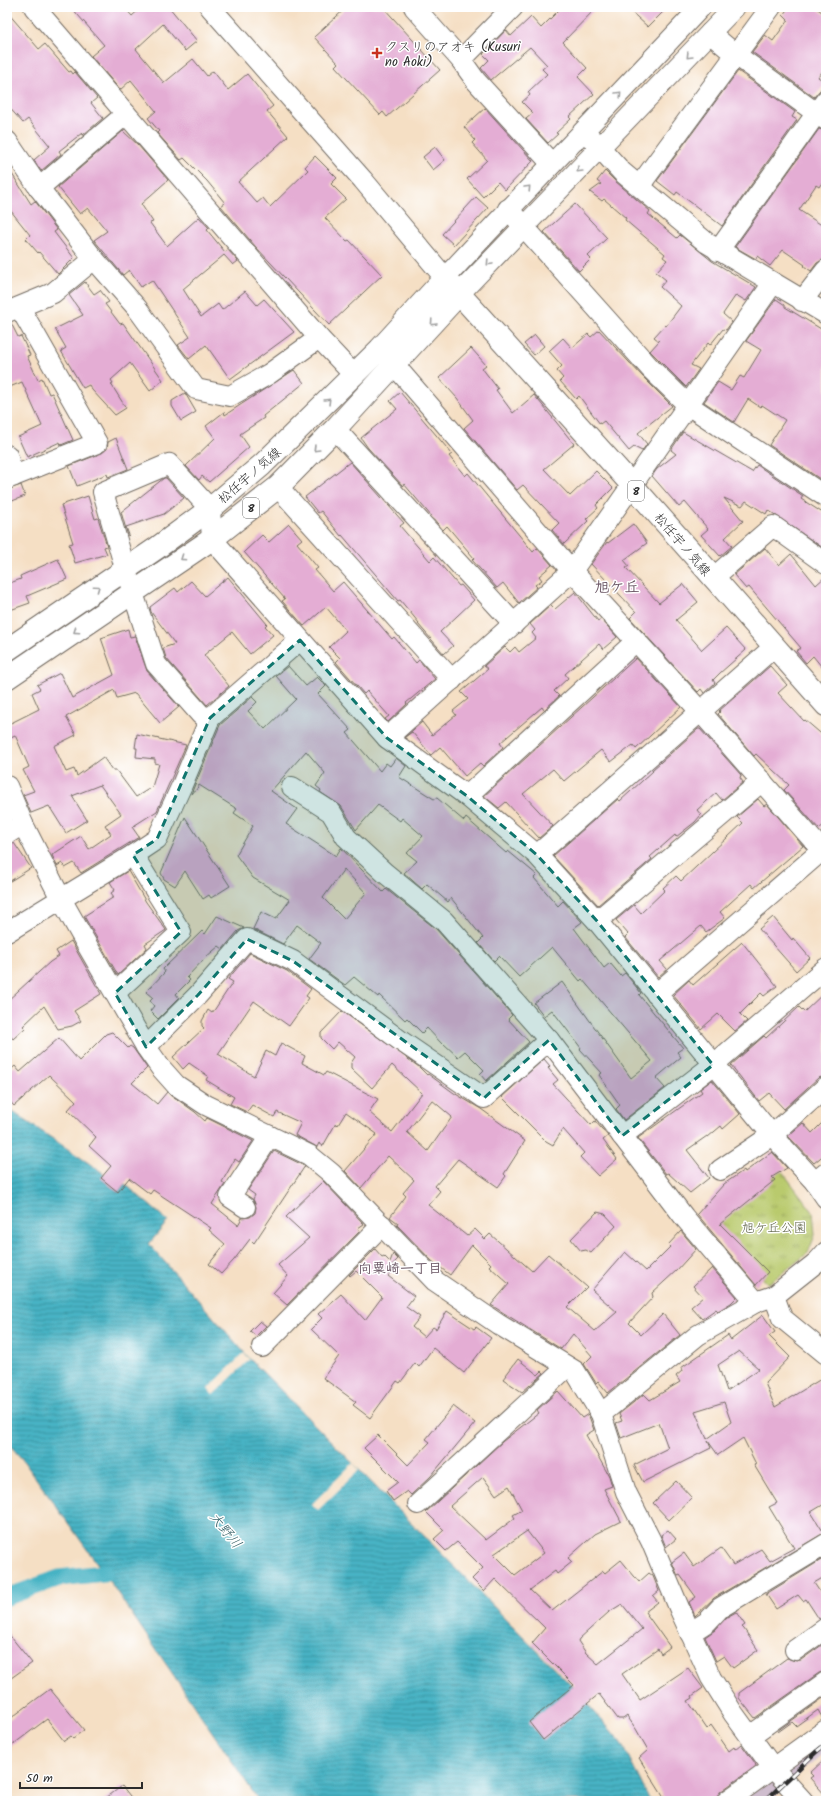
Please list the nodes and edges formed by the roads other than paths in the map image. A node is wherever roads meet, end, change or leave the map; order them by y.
1 (34, 7) edge
2 (210, 7) edge
3 (414, 7) edge
4 (513, 7) edge
5 (700, 7) edge
6 (735, 7) edge
7 (771, 7) edge
8 (710, 33) junction
9 (736, 55) junction
10 (461, 60) junction
11 (823, 111) edge
12 (126, 114) junction
13 (584, 131) junction
14 (7, 141) edge
15 (600, 148) junction
16 (551, 163) junction
17 (640, 185) junction
18 (39, 188) junction
19 (508, 210) junction
20 (524, 226) junction
21 (718, 251) junction
22 (94, 259) junction
23 (826, 270) edge
24 (445, 278) junction
25 (773, 283) junction
26 (459, 294) junction
27 (802, 301) junction
28 (13, 310) edge
29 (826, 314) edge
30 (319, 338) junction
31 (387, 356) junction
32 (354, 375) junction
33 (688, 405) junction
34 (336, 429) junction
35 (7, 455) edge
36 (11, 477) edge
37 (632, 485) junction
38 (278, 487) junction
39 (826, 497) edge
40 (210, 509) junction
41 (212, 539) junction
42 (826, 564) edge
43 (125, 568) junction
44 (572, 571) junction
45 (713, 578) junction
46 (133, 592) junction
47 (514, 624) junction
48 (300, 640) junction
49 (636, 641) junction
50 (774, 647) junction
51 (7, 650) edge
52 (7, 678) edge
53 (452, 680) junction
54 (826, 705) edge
55 (700, 711) junction
56 (210, 718) junction
57 (387, 738) junction
58 (762, 781) junction
59 (7, 786) edge
60 (292, 787) dead end
61 (467, 796) junction
62 (15, 829) edge
63 (825, 851) edge
64 (133, 855) junction
65 (537, 855) junction
66 (62, 899) junction
67 (597, 921) junction
68 (7, 932) edge
69 (826, 968) edge
70 (114, 993) junction
71 (656, 994) junction
72 (549, 1040) junction
73 (146, 1047) junction
74 (713, 1065) junction
75 (826, 1087) edge
76 (270, 1136) junction
77 (622, 1136) junction
78 (772, 1136) junction
79 (720, 1170) dead end
80 (822, 1184) edge
81 (245, 1208) dead end
82 (382, 1225) junction
83 (826, 1252) edge
84 (765, 1299) junction
85 (262, 1347) dead end
86 (826, 1354) edge
87 (567, 1367) junction
88 (601, 1414) junction
89 (418, 1504) dead end
90 (826, 1544) edge
91 (826, 1628) edge
92 (690, 1633) junction
93 (795, 1650) dead end
94 (826, 1682) edge
95 (826, 1730) edge
96 (750, 1736) junction
97 (774, 1768) junction
98 (727, 1801) edge
99 (803, 1801) edge

1 - 12 street
2 - 24 street
3 - 10 street
4 - 10 street
13 -> 5 street
6 - 8 street
7 - 9 street
8 - 9 street
8 -> 15 street
9 - 11 street
9 - 17 street
10 - 16 street
11 - 21 street
12 - 18 street
12 - 30 street
13 - 15 street
13 - 16 street
14 - 18 street
15 - 17 street
15 -> 20 street
19 -> 16 street
17 - 21 street
18 - 22 street
19 - 20 street
19 - 24 street
20 -> 26 street
20 - 33 street
21 - 25 street
22 - 28 street
22 - 30 street
23 - 27 street
24 - 26 main road, 松任宇ノ気線 / 8
24 - 31 main road, 松任宇ノ気線 / 8
25 - 27 street
25 - 33 street
26 -> 31 main road, 松任宇ノ気線 / 8
26 - 37 main road, 松任宇ノ気線 / 8
27 - 29 street
28 - 36 street
30 - 32 street
31 - 32 main road, 松任宇ノ気線 / 8
31 - 34 main road, 松任宇ノ気線 / 8
31 - 44 street
40 -> 32 main road, 松任宇ノ気線 / 8
33 - 37 street
33 - 39 street
34 -> 38 main road, 松任宇ノ気線 / 8
34 - 47 street
35 - 36 street
37 - 44 street
37 - 45 main road, 松任宇ノ気線 / 8
38 - 41 main road, 松任宇ノ気線 / 8
38 - 53 street
40 - 41 street
40 - 43 main road, 松任宇ノ気線 / 8
40 - 43 street
41 -> 46 main road, 松任宇ノ気線 / 8
41 - 48 street
42 - 45 street
43 - 46 street
51 -> 43 main road, 松任宇ノ気線 / 8
44 - 47 street
44 - 49 street
45 - 50 main road, 松任宇ノ気線 / 8
46 -> 52 main road, 松任宇ノ気線 / 8
46 - 56 street
47 - 53 street
48 - 56 street
48 - 57 street
49 - 55 street
49 - 61 street
50 - 54 main road, 松任宇ノ気線 / 8
50 - 55 street
53 - 57 street
55 - 58 street
55 - 65 street
56 - 64 street
57 - 61 street
58 - 63 street
58 - 67 street
59 - 62 street
60 - 72 street
61 - 65 street
62 - 66 street
63 - 71 street
64 - 66 street
64 - 70 street
65 - 67 street
66 - 68 street
66 - 70 street
67 - 71 street
69 - 74 street
70 - 73 street
71 - 74 street
72 - 73 street
72 - 77 street
73 - 76 street
74 - 77 street
74 - 78 street
75 - 78 street
76 - 81 street
76 - 82 street
77 - 84 street
78 - 79 street
78 - 80 street
82 - 85 street
82 - 87 street
83 - 84 street
84 - 86 street
84 - 88 street
87 - 88 street
87 - 89 street
88 - 92 street
90 - 92 street
91 - 93 street
92 - 96 street
94 - 96 street
95 - 97 street
96 - 97 street
97 - 98 street
97 - 99 street

